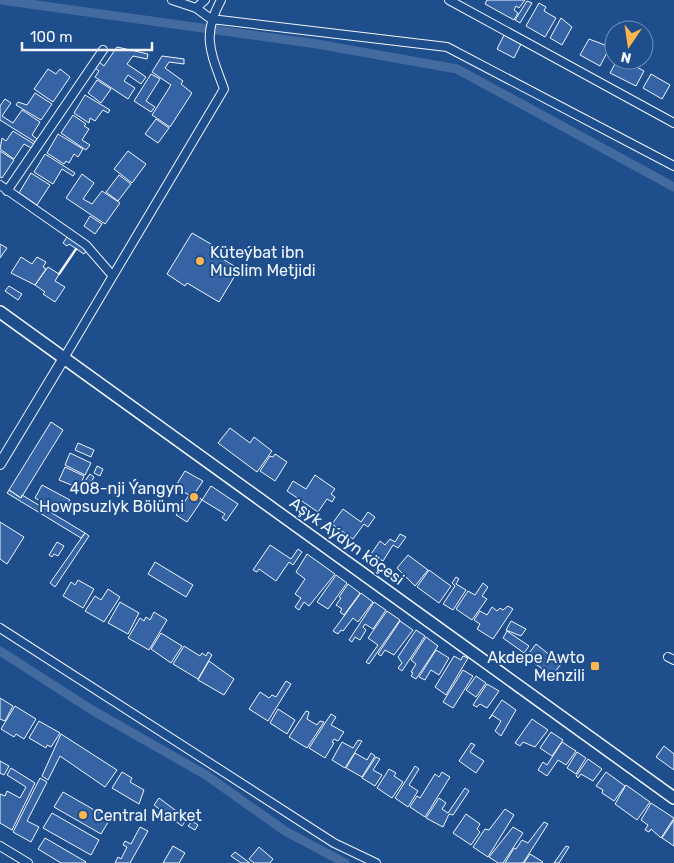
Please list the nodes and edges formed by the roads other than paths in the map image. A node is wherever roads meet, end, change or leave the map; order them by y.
1 (172, 0) edge
2 (205, 0) edge
3 (220, 0) edge
4 (449, 0) edge
5 (196, 8) junction
6 (211, 19) junction
7 (103, 50) dead end
8 (674, 122) edge
9 (674, 166) edge
10 (0, 185) edge
11 (7, 190) junction
12 (112, 275) junction
13 (0, 312) edge
14 (64, 358) junction
15 (0, 464) edge
16 (0, 628) edge
17 (674, 798) edge
18 (0, 846) edge
19 (28, 863) edge
20 (376, 863) edge

1 - 5 street
2 - 5 street
3 - 6 street
4 - 8 street
5 - 6 street
6 - 9 street
6 - 12 street
7 - 11 street
10 - 11 street
11 - 12 street
12 - 14 street
13 - 14 main road, Aşyk Aýdyn köçesi
14 - 15 street
14 - 17 main road, Aşyk Aýdyn köçesi
16 - 20 street
18 - 19 street

